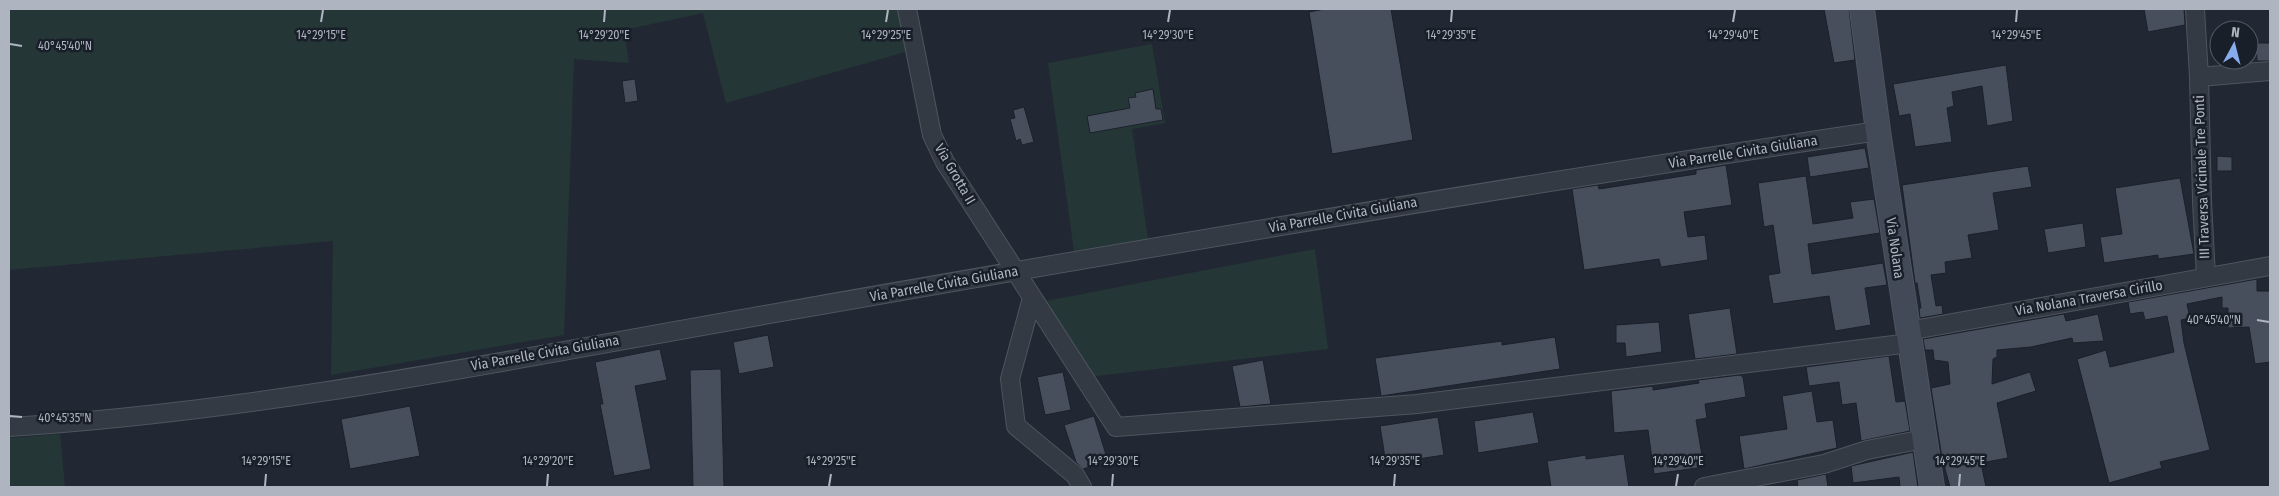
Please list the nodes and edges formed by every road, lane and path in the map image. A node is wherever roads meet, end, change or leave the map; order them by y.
1 (907, 9) edge
2 (1862, 9) edge
3 (2195, 9) edge
4 (2270, 72) edge
5 (2199, 77) junction
6 (1878, 131) junction
7 (2270, 266) edge
8 (1015, 271) junction
9 (2206, 277) junction
10 (1032, 298) junction
11 (1909, 337) junction
12 (9, 427) edge
13 (1924, 440) junction
14 (1082, 487) edge
15 (1704, 487) edge
16 (1932, 487) edge

1 - 8 street, Via Grotta II
2 - 6 street, Via Nolana
3 - 5 street, III Traversa Vicinale Tre Ponti
4 - 5 street, III Traversa Vicinale Tre Ponti
5 - 9 street, III Traversa Vicinale Tre Ponti
6 - 8 street, Via Parrelle Civita Giuliana
6 - 11 street, Via Nolana
7 - 9 street, Via Nolana Traversa Cirillo
8 - 10 street, Via Grotta II
8 - 12 street, Via Parrelle Civita Giuliana
9 - 11 street, Via Nolana Traversa Cirillo
10 - 11 street, Via Nolana Traversa Cirillo
10 - 14 street
11 - 13 street, Via Nolana
13 - 15 street
13 - 16 street, Via Nolana

